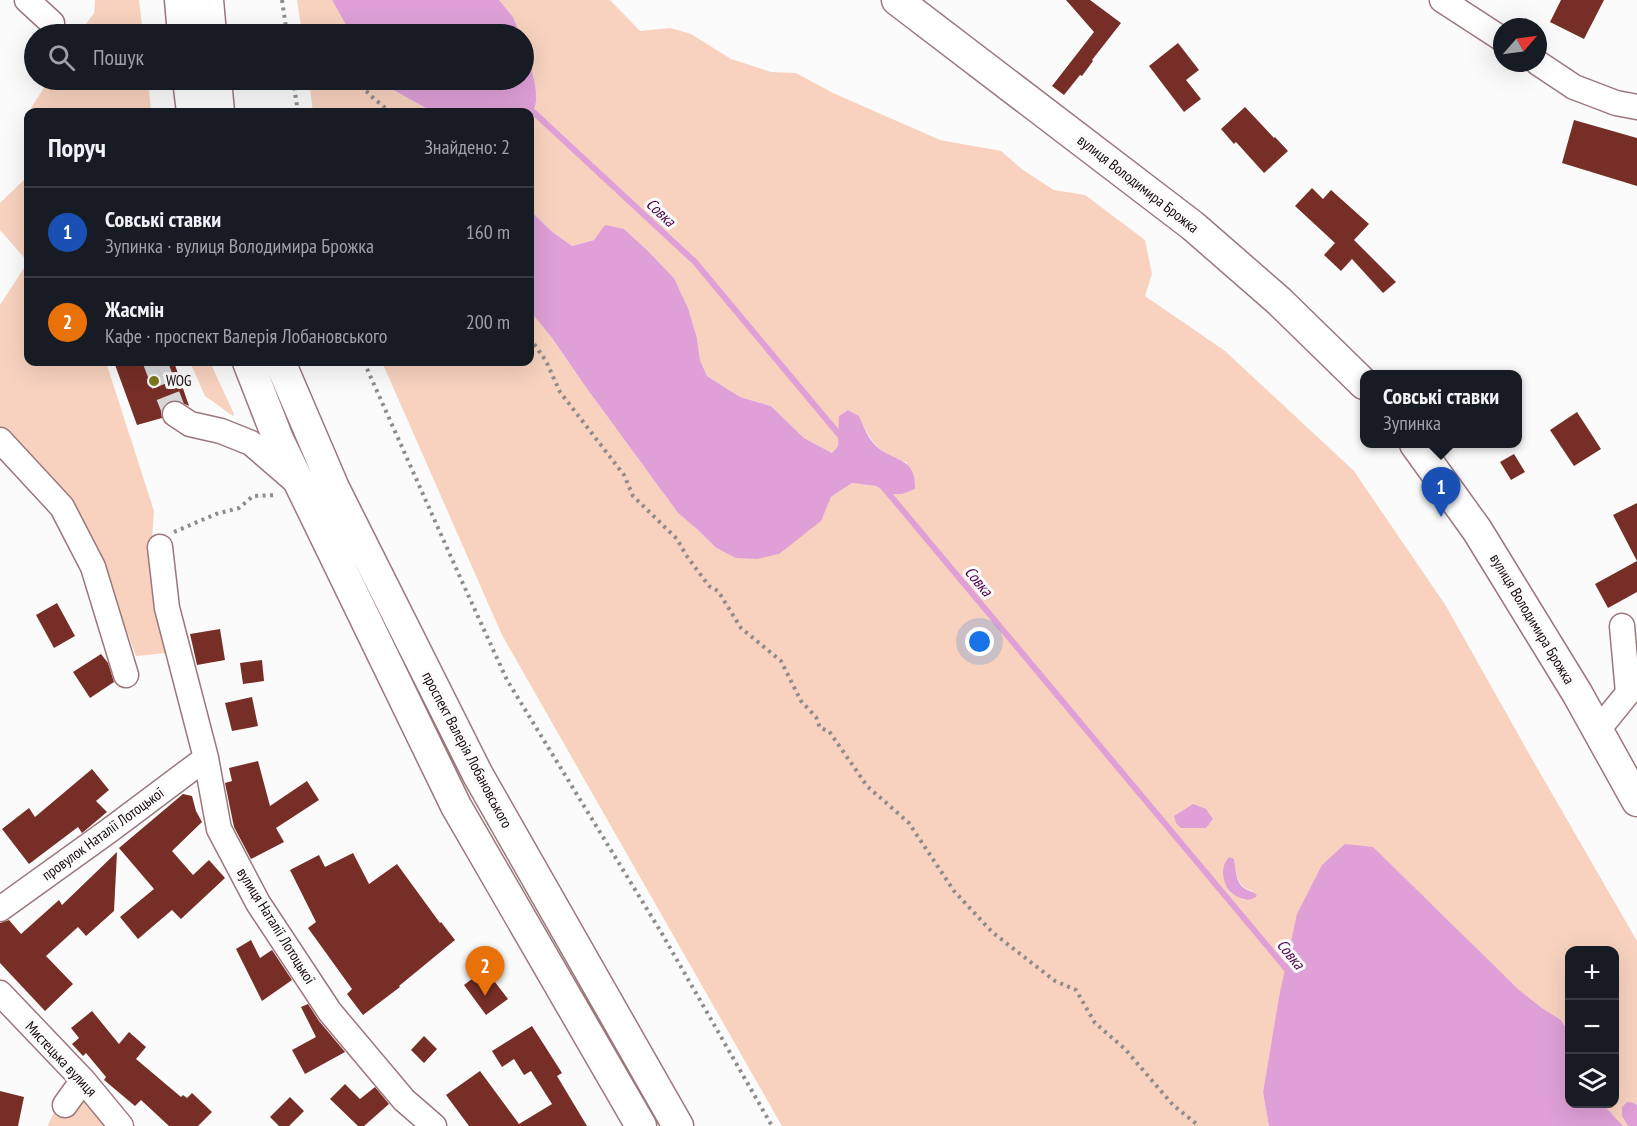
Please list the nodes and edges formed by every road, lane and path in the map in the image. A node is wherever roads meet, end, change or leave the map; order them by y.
1 (27, 0) edge
2 (180, 0) edge
3 (208, 0) edge
4 (282, 0) edge
5 (897, 0) edge
6 (1442, 0) edge
7 (52, 23) dead end
8 (182, 24) edge
9 (210, 24) edge
10 (285, 24) edge
11 (1493, 33) edge
12 (1547, 69) edge
13 (189, 90) edge
14 (217, 90) edge
15 (295, 90) edge
16 (365, 90) edge
17 (1637, 107) edge
18 (192, 108) edge
19 (219, 108) edge
20 (297, 108) edge
21 (385, 108) edge
22 (534, 344) edge
23 (250, 366) edge
24 (282, 366) edge
25 (366, 366) edge
26 (1360, 379) edge
27 (175, 414) tunnel mouth
28 (0, 440) edge
29 (1418, 448) edge
30 (288, 490) junction
31 (160, 548) joint
32 (1622, 626) dead end
33 (126, 675) dead end
34 (1598, 730) junction
35 (206, 758) junction
36 (1637, 801) edge
37 (0, 909) edge
38 (0, 993) edge
39 (83, 1080) junction
40 (65, 1105) dead end
41 (121, 1126) edge
42 (434, 1126) edge
43 (641, 1126) edge
44 (678, 1126) edge
45 (772, 1126) edge
46 (1199, 1126) edge

1 - 7 street
2 - 8 main road
3 - 9 main road
4 - 10 path
5 - 26 main road, вулиця Володимира Брожка
6 - 11 street
12 - 17 street
13 - 18 main road
14 - 19 main road
15 - 20 path
16 - 21 path
22 - 46 path
23 - 30 main road, проспект Валерія Лобановського
24 - 44 main road, проспект Валерія Лобановського
25 - 45 path
27 - 30 street
28 - 33 street
29 - 34 main road, вулиця Володимира Брожка
30 - 31 path
30 - 43 main road, проспект Валерія Лобановського
31 - 35 street, вулиця Наталії Лотоцької
32 - 34 street
34 - 36 main road, вулиця Володимира Брожка
35 - 37 street, провулок Наталії Лотоцької
35 - 42 street, вулиця Наталії Лотоцької
38 - 39 street, Мистецька вулиця
39 - 40 street
39 - 41 street, Мистецька вулиця

